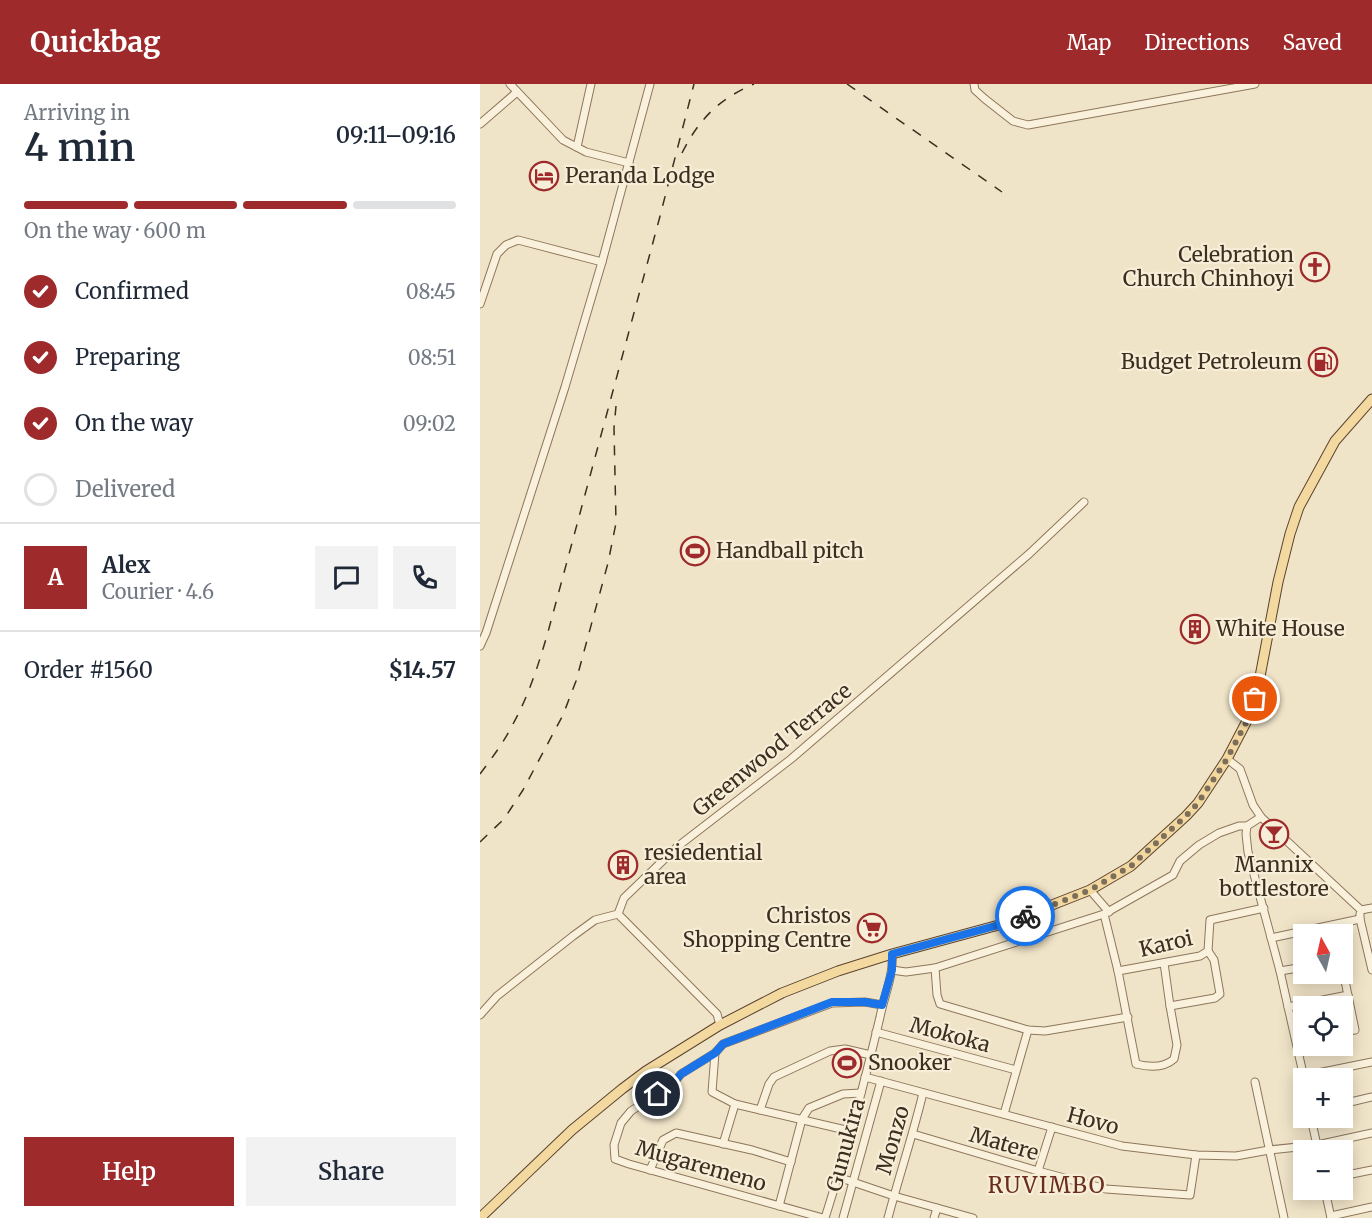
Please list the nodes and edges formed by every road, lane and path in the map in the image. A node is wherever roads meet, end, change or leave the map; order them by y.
1 (510, 84) edge
2 (591, 84) edge
3 (650, 84) edge
4 (974, 84) edge
5 (1256, 84) edge
6 (517, 92) junction
7 (480, 124) edge
8 (577, 147) junction
9 (629, 164) junction
10 (602, 262) junction
11 (480, 304) edge
12 (1372, 399) edge
13 (1084, 502) dead end
14 (480, 646) edge
15 (1227, 759) junction
16 (1261, 817) junction
17 (1247, 826) junction
18 (1090, 890) junction
19 (1264, 908) junction
20 (1372, 908) edge
21 (1106, 913) junction
22 (618, 914) junction
23 (1360, 914) junction
24 (1271, 938) junction
25 (1208, 951) junction
26 (1370, 952) edge
27 (892, 954) junction
28 (1164, 963) junction
29 (936, 968) junction
30 (1293, 969) edge
31 (892, 970) junction
32 (1372, 970) edge
33 (1118, 971) junction
34 (1280, 971) junction
35 (1346, 984) edge
36 (1348, 994) joint
37 (882, 1005) junction
38 (1170, 1006) junction
39 (1288, 1007) junction
40 (480, 1015) edge
41 (1128, 1017) junction
42 (1293, 1021) edge
43 (720, 1025) junction
44 (1028, 1030) junction
45 (876, 1032) junction
46 (715, 1053) junction
47 (871, 1055) junction
48 (1372, 1062) edge
49 (1345, 1068) edge
50 (1016, 1070) junction
51 (865, 1077) junction
52 (881, 1081) junction
53 (1255, 1082) dead end
54 (923, 1093) junction
55 (861, 1094) junction
56 (1372, 1097) edge
57 (1353, 1101) edge
58 (735, 1104) junction
59 (760, 1110) junction
60 (1004, 1114) junction
61 (802, 1119) junction
62 (1052, 1127) junction
63 (850, 1131) junction
64 (1372, 1133) edge
65 (913, 1134) junction
66 (1347, 1140) edge
67 (723, 1144) junction
68 (1293, 1149) edge
69 (1269, 1150) junction
70 (1196, 1155) junction
71 (791, 1162) junction
72 (650, 1170) junction
73 (1372, 1170) edge
74 (1038, 1171) junction
75 (1353, 1174) edge
76 (838, 1177) junction
77 (853, 1182) junction
78 (894, 1196) junction
79 (1327, 1200) edge
80 (779, 1206) junction
81 (1372, 1207) edge
82 (937, 1208) junction
83 (1331, 1217) edge
84 (480, 1218) edge
85 (824, 1218) edge
86 (843, 1218) edge
87 (888, 1218) edge
88 (934, 1218) edge
89 (973, 1218) edge
90 (1284, 1218) edge

1 - 6 street
2 - 8 street
3 - 9 street
4 - 5 street
6 - 7 street
6 - 8 street
8 - 9 street
9 - 10 street
10 - 11 street
10 - 14 street
12 - 15 main road
13 - 22 street, Greenwood Terrace
15 - 16 street
15 - 18 main road
16 - 17 street
16 - 23 street
17 - 19 street
17 - 21 street
18 - 21 street
18 - 27 main road
19 - 24 street
19 - 25 street, Karoi
20 - 23 street
21 - 29 street
21 - 33 street
22 - 40 street
22 - 43 street
23 - 24 street
23 - 26 street
24 - 34 street
25 - 28 street, Karoi
25 - 38 street
26 - 32 street
27 - 31 street
27 - 43 main road
28 - 33 street, Karoi
28 - 38 street
29 - 31 street
29 - 44 street
30 - 34 street
31 - 37 street
33 - 41 street
34 - 39 street
35 - 36 street
36 - 39 street
37 - 45 street
37 - 46 street, Mugaremeno
38 - 41 street
39 - 42 street
41 - 44 street
43 - 84 main road
44 - 50 street
45 - 47 street
45 - 50 street, Mokoka
46 - 58 street
46 - 72 street, Mugaremeno
47 - 51 street
47 - 59 street
48 - 49 street
50 - 60 street
51 - 52 street, Hovo
51 - 55 street
52 - 54 street, Hovo
52 - 77 street, Gunukira
53 - 69 street
54 - 60 street, Hovo
54 - 65 street, Monzo
55 - 61 street
55 - 63 street
56 - 57 street
58 - 59 street
58 - 67 street
59 - 61 street
60 - 62 street, Hovo
61 - 63 street
61 - 71 street
62 - 70 street, Hovo
62 - 74 street
63 - 76 street
64 - 66 street, Hovo
65 - 74 street, Matere
65 - 78 street, Monzo
67 - 71 street
67 - 72 street
68 - 69 street, Hovo
69 - 70 street, Hovo
69 - 90 street
70 - 74 street, Matere
71 - 80 street
72 - 80 street, Mugaremeno
73 - 75 street
76 - 77 street
76 - 85 street
77 - 78 street
77 - 86 street, Gunukira
78 - 82 street
78 - 87 street, Monzo
79 - 83 street
80 - 85 street, Mugaremeno
81 - 83 street
82 - 88 street
82 - 89 street

